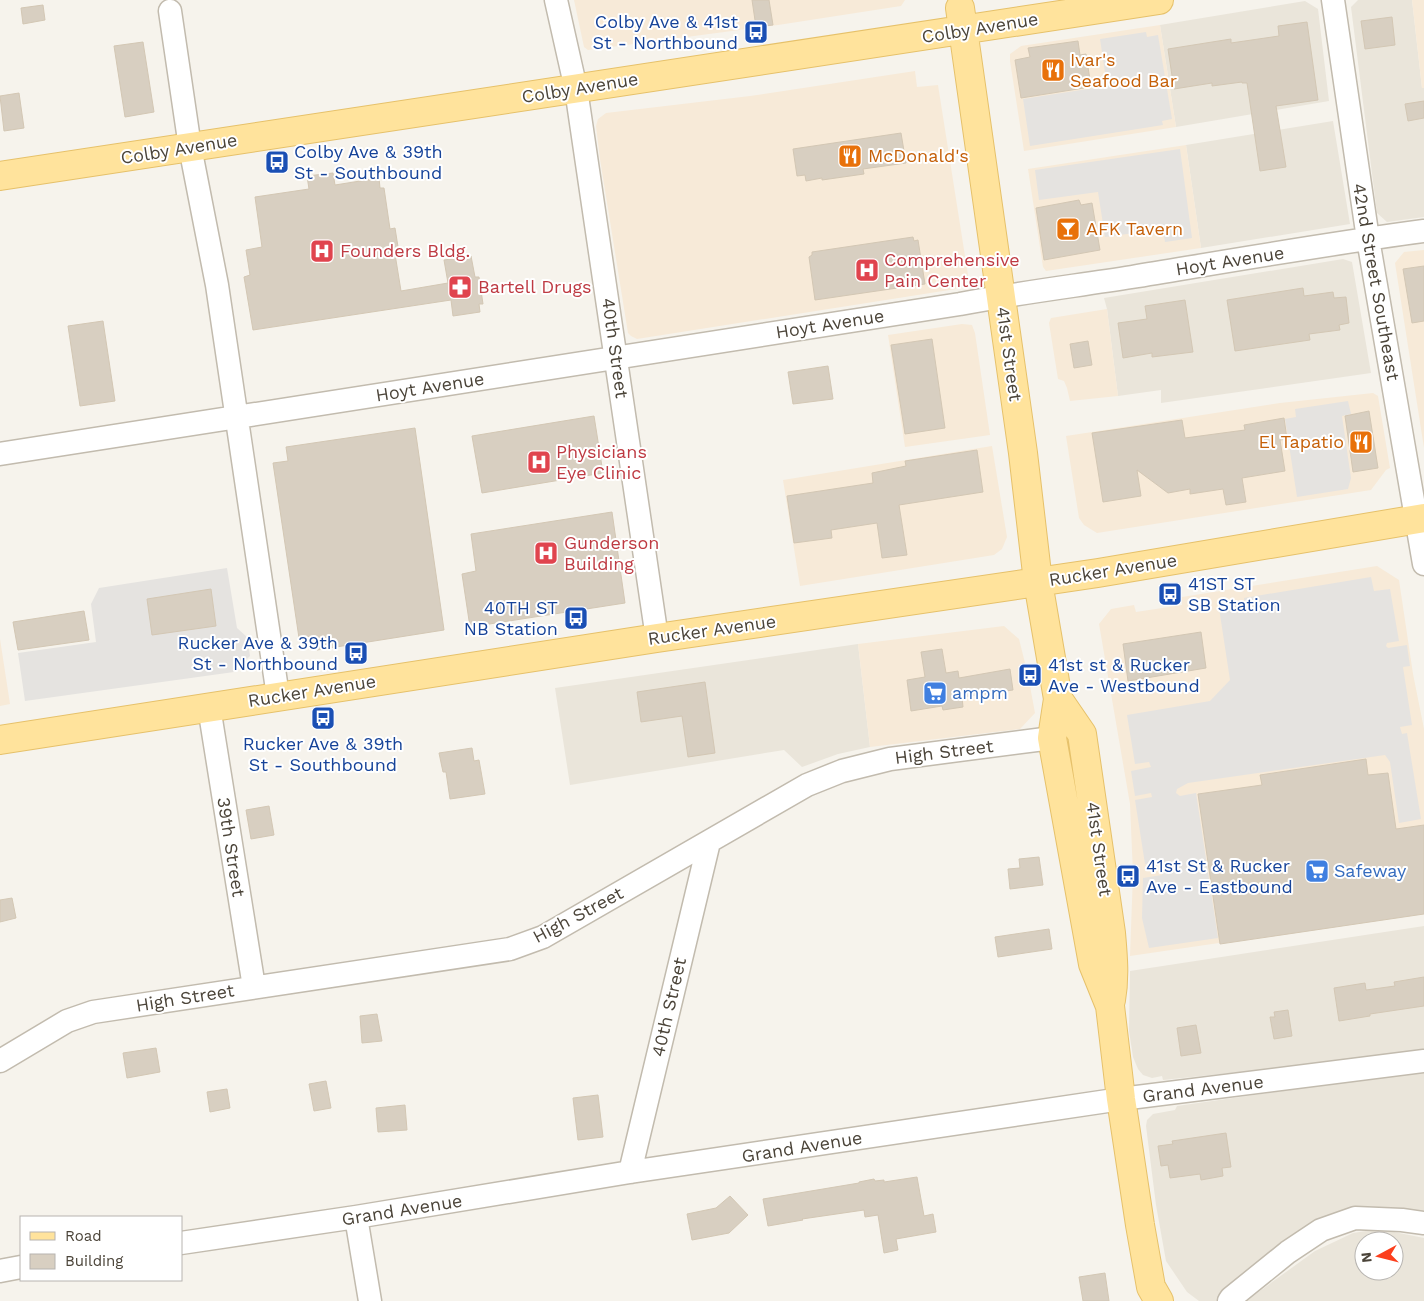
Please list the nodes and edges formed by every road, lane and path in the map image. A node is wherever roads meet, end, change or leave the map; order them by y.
1 (556, 0) edge
2 (1159, 0) edge
3 (1333, 0) edge
4 (958, 9) edge
5 (170, 11) dead end
6 (576, 89) junction
7 (190, 147) junction
8 (0, 176) edge
9 (1424, 231) edge
10 (1368, 239) junction
11 (1001, 296) junction
12 (616, 357) junction
13 (236, 418) junction
14 (0, 454) edge
15 (1421, 519) edge
16 (1424, 564) edge
17 (1038, 582) junction
18 (657, 638) junction
19 (278, 696) junction
20 (1058, 699) junction
21 (209, 707) junction
22 (1052, 738) junction
23 (0, 740) edge
24 (709, 842) junction
25 (1086, 849) junction
26 (254, 987) junction
27 (0, 1061) edge
28 (1424, 1061) edge
29 (1120, 1099) junction
30 (630, 1172) junction
31 (356, 1217) junction
32 (1424, 1223) edge
33 (182, 1244) edge
34 (20, 1267) edge
35 (0, 1271) edge
36 (370, 1301) edge
37 (1159, 1301) edge
38 (1229, 1301) edge

1 - 6 street, 40th Street
2 - 4 main road, Colby Avenue
3 - 10 street, 42nd Street Southeast
4 - 6 main road, Colby Avenue
4 - 11 main road, 41st Street
5 - 7 street
6 - 7 main road, Colby Avenue
6 - 12 street, 40th Street
7 - 8 main road, Colby Avenue
7 - 13 street
9 - 10 street, Hoyt Avenue
10 - 11 street, Hoyt Avenue
10 - 15 street, 42nd Street Southeast
11 - 12 street, Hoyt Avenue
11 - 17 main road, 41st Street
12 - 13 street, Hoyt Avenue
12 - 18 street, 40th Street
13 - 14 street, Hoyt Avenue
13 - 19 street
15 - 16 street, 42nd Street Southeast
15 - 17 main road, Rucker Avenue
17 - 18 main road, Rucker Avenue
17 - 20 main road, 41st Street
18 - 19 main road, Rucker Avenue
19 - 21 main road, Rucker Avenue
20 - 22 main road, 41st Street
20 - 25 main road, 41st Street
21 - 23 main road, Rucker Avenue
21 - 26 street, 39th Street
22 - 24 street, High Street
22 - 25 main road, 41st Street
24 - 26 street, High Street
24 - 30 street, 40th Street
25 - 29 main road, 41st Street
26 - 27 street, High Street
28 - 29 street, Grand Avenue
29 - 30 street, Grand Avenue
29 - 37 main road, 41st Street
30 - 31 street, Grand Avenue
31 - 33 street, Grand Avenue
31 - 36 street
32 - 38 street
34 - 35 street

